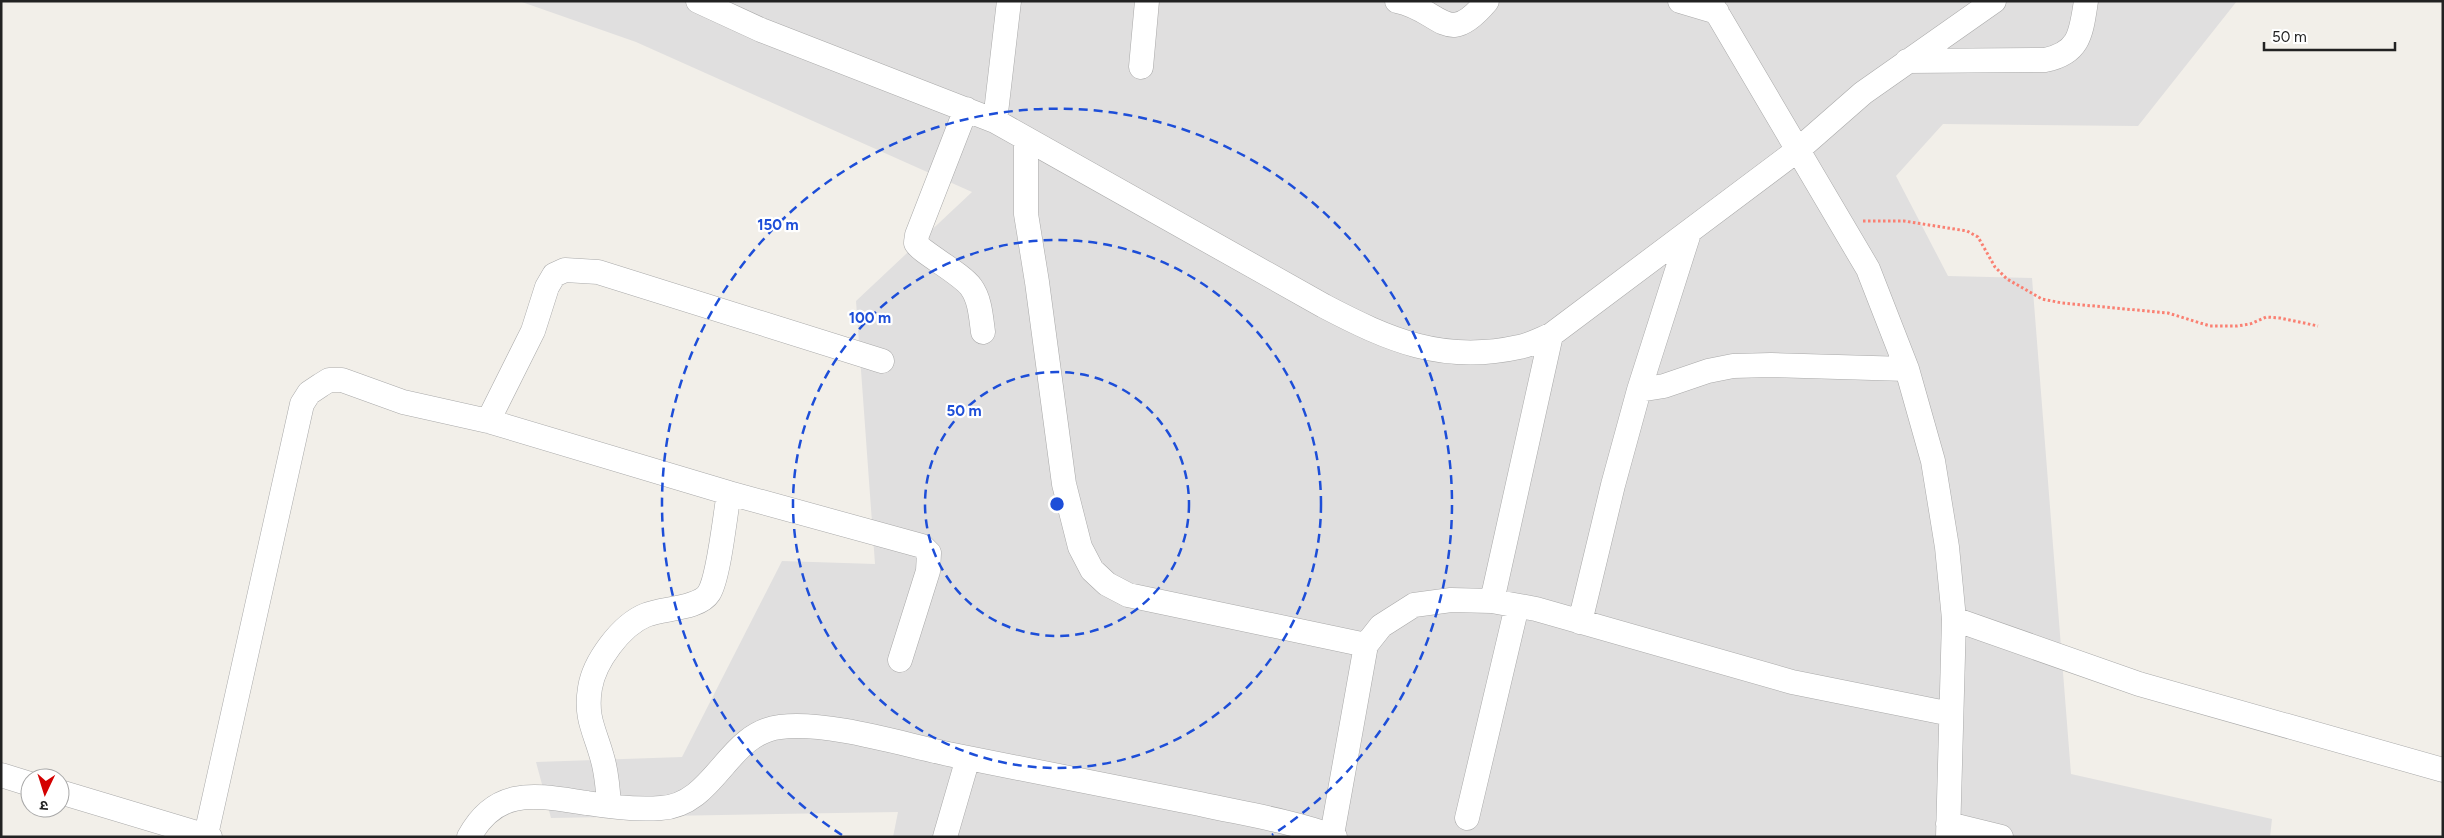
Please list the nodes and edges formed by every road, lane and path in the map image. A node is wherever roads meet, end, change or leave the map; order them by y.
1 (698, 1) edge
2 (1009, 1) edge
3 (1147, 1) edge
4 (1397, 1) edge
5 (1487, 1) edge
6 (1680, 1) edge
7 (1994, 1) edge
8 (2086, 1) edge
9 (1714, 7) edge
10 (1907, 61) junction
11 (1141, 67) dead end
12 (966, 108) junction
13 (995, 121) junction
14 (1026, 139) junction
15 (1799, 149) junction
16 (1842, 223) junction
17 (1689, 233) junction
18 (2318, 326) dead end
19 (983, 332) dead end
20 (1551, 334) junction
21 (882, 361) dead end
22 (1907, 369) junction
23 (1639, 390) junction
24 (488, 421) junction
25 (729, 493) junction
26 (1492, 601) junction
27 (1517, 606) junction
28 (1954, 619) junction
29 (1580, 622) junction
30 (1366, 645) junction
31 (900, 660) dead end
32 (1951, 714) junction
33 (968, 758) junction
34 (2443, 770) edge
35 (1, 775) edge
36 (20, 781) edge
37 (70, 795) edge
38 (609, 806) junction
39 (1467, 818) dead end
40 (1948, 830) edge
41 (208, 836) edge
42 (1334, 836) edge
43 (469, 837) edge
44 (945, 837) edge
45 (2001, 837) edge

1 - 12 street
2 - 13 street
3 - 11 street
4 - 5 street
6 - 9 street
7 - 10 street
8 - 10 street
9 - 15 street
10 - 15 street
12 - 13 street
12 - 19 street
13 - 14 street
14 - 20 street
14 - 30 street
15 - 16 street
15 - 17 street
16 - 18 path
16 - 22 street
17 - 20 street
17 - 23 street
20 - 26 street
21 - 24 street
22 - 23 street
22 - 28 street
23 - 29 street
24 - 25 street
24 - 41 street
25 - 31 street
25 - 38 street
26 - 27 street
26 - 30 street
27 - 29 street
27 - 39 street
28 - 32 street
28 - 34 street
29 - 32 street
30 - 42 street
32 - 40 street
33 - 38 street
33 - 42 street
33 - 44 street
35 - 36 street
37 - 41 street
38 - 43 street
40 - 45 street

